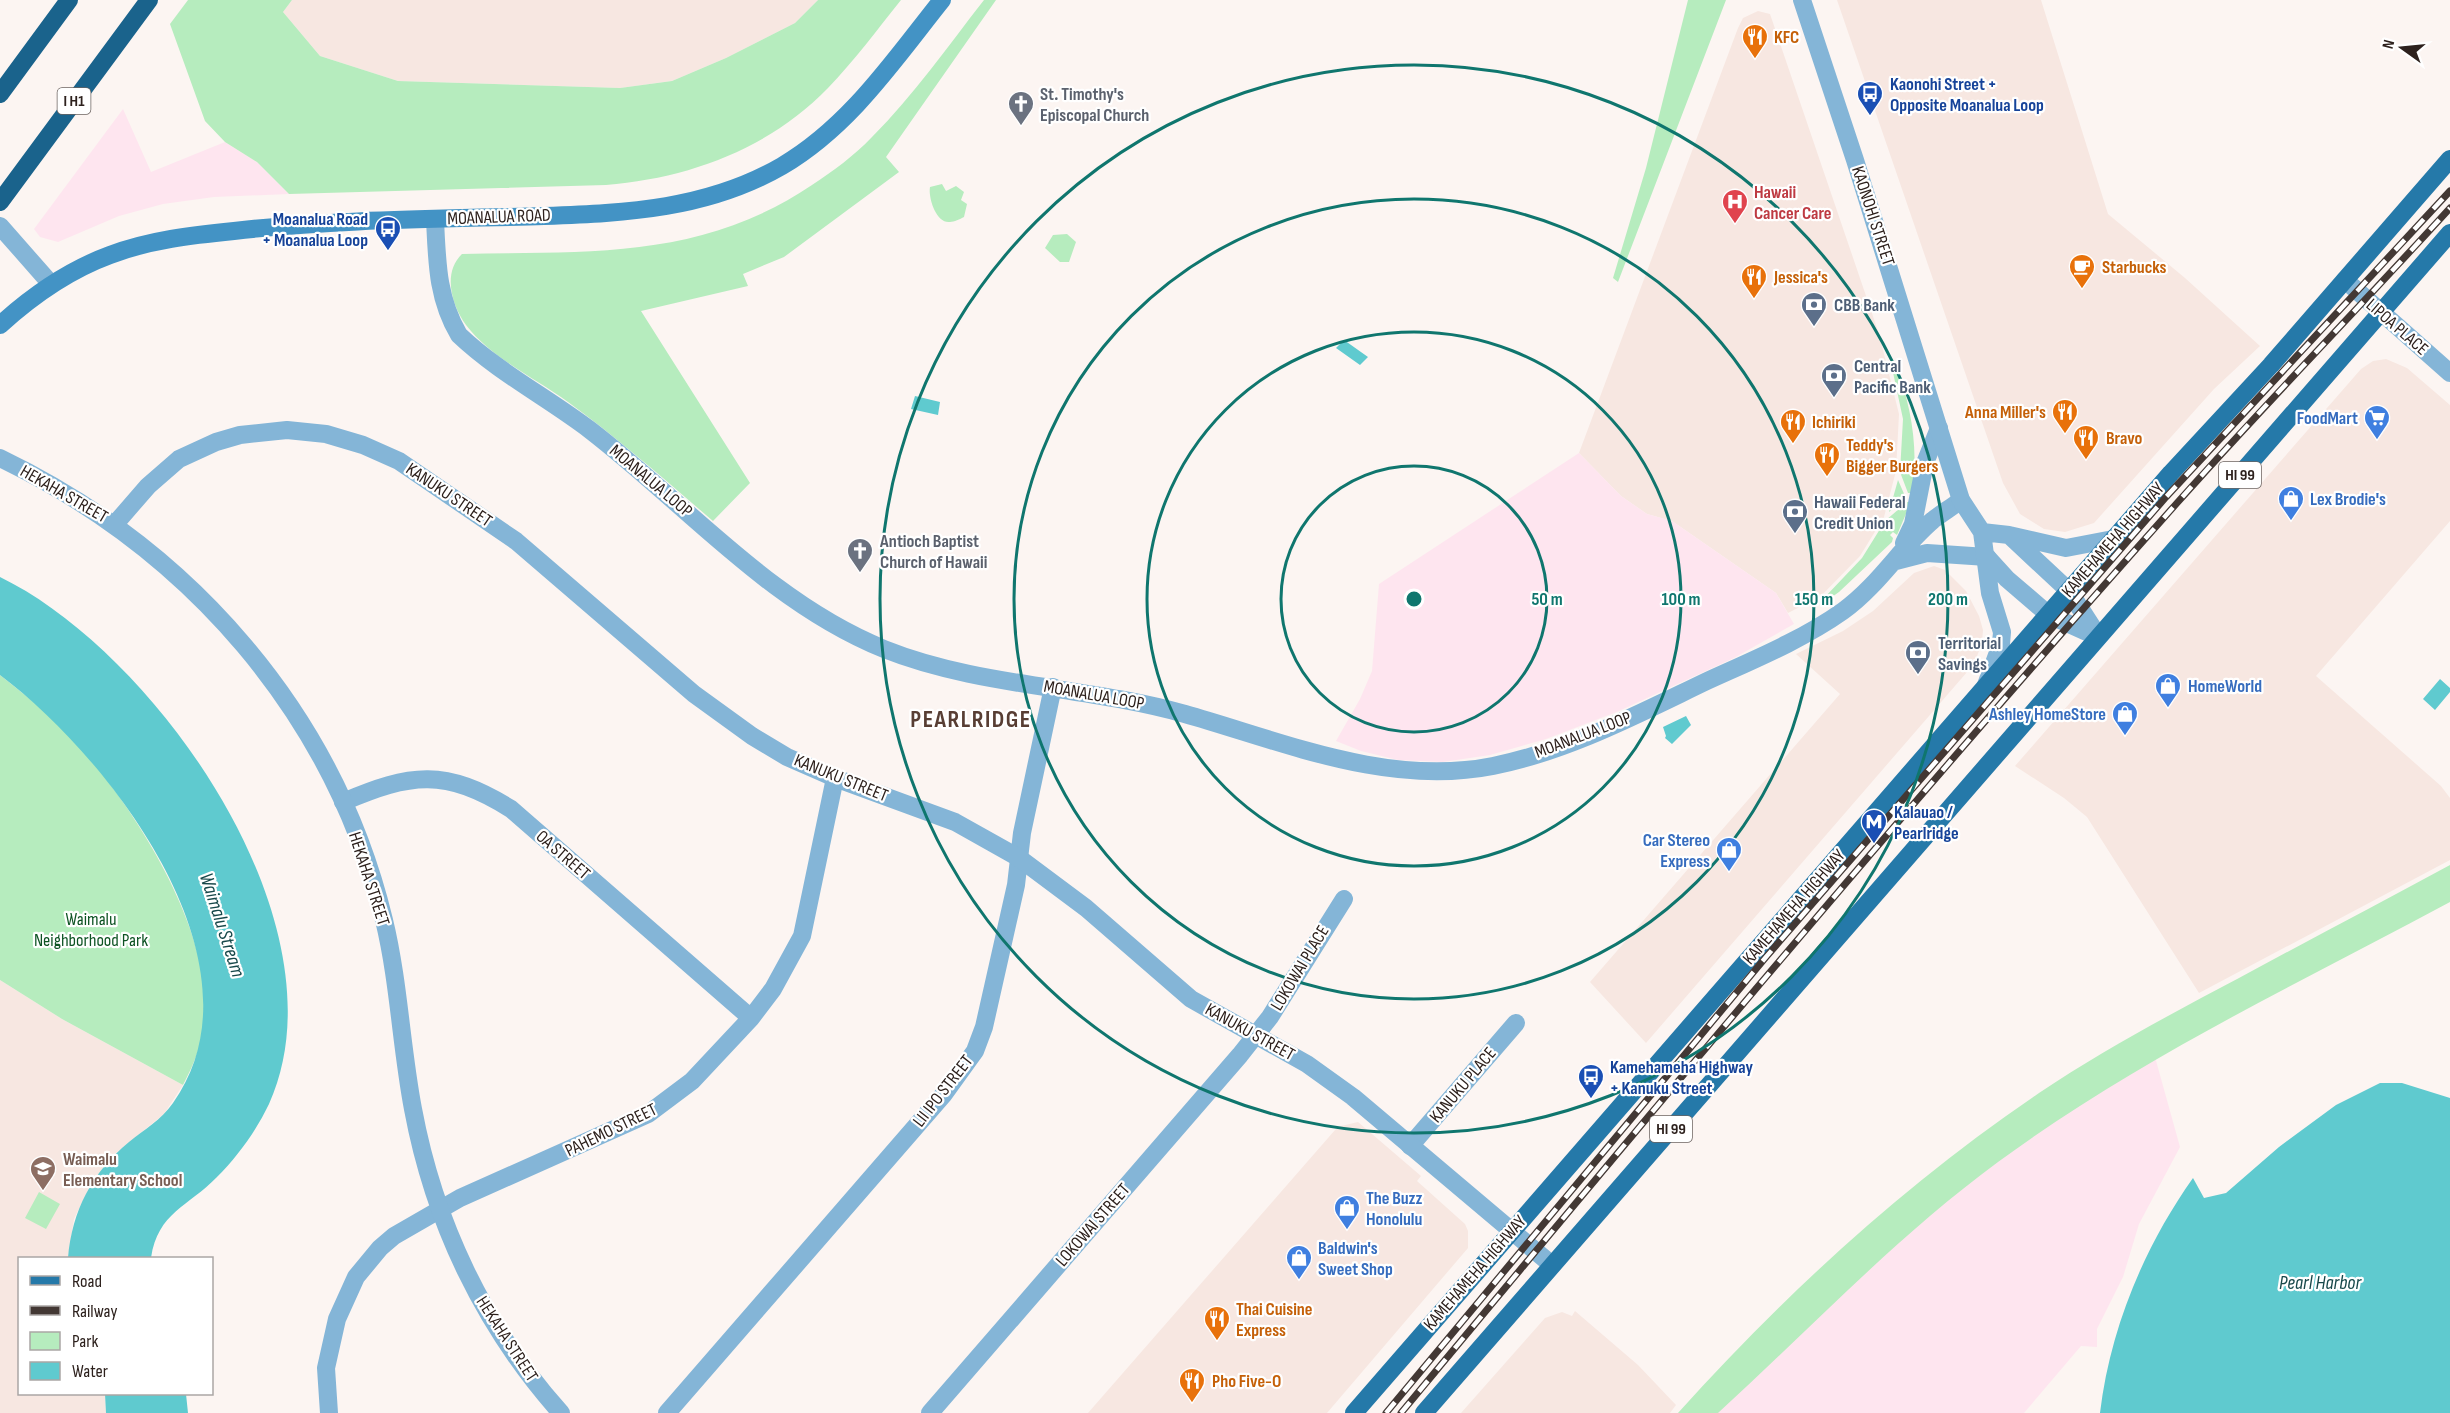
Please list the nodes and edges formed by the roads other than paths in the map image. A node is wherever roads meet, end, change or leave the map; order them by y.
1 (69, 0) edge
2 (149, 0) edge
3 (942, 0) edge
4 (1802, 0) edge
5 (0, 94) edge
6 (2450, 159) edge
7 (0, 202) edge
8 (435, 219) junction
9 (0, 226) edge
10 (2450, 233) edge
11 (2344, 280) junction
12 (51, 284) junction
13 (2381, 312) junction
14 (0, 325) edge
15 (2450, 373) edge
16 (1939, 428) junction
17 (0, 458) edge
18 (1961, 500) junction
19 (115, 524) junction
20 (1982, 532) junction
21 (2009, 535) junction
22 (2113, 539) junction
23 (1987, 557) junction
24 (1896, 561) junction
25 (2068, 591) junction
26 (2049, 615) junction
27 (2098, 637) junction
28 (1053, 687) junction
29 (1984, 691) junction
30 (835, 778) junction
31 (343, 802) junction
32 (1019, 858) junction
33 (1344, 899) dead end
34 (751, 1018) junction
35 (1516, 1023) dead end
36 (1255, 1036) junction
37 (1410, 1146) junction
38 (440, 1210) junction
39 (1511, 1232) junction
40 (1552, 1266) junction
41 (329, 1413) edge
42 (561, 1413) edge
43 (667, 1413) edge
44 (930, 1413) edge
45 (1354, 1413) edge
46 (1424, 1413) edge

1 - 5 highway
2 - 7 highway, I H1
3 - 8 main road, MOANALUA ROAD
4 - 16 street, KAONOHI STREET
6 - 11 main road, KAMEHAMEHA HIGHWAY
8 - 12 main road, MOANALUA ROAD
8 - 28 street, MOANALUA LOOP
9 - 12 street
10 - 13 main road, HI 99
11 - 13 street, LIPOA PLACE
11 - 22 main road, KAMEHAMEHA HIGHWAY
12 - 14 main road, MOANALUA ROAD
13 - 15 street, LIPOA PLACE
13 - 27 main road, HI 99
16 - 18 street, KAONOHI STREET
16 - 24 street, MOANALUA LOOP
17 - 19 street, HEKAHA STREET
18 - 20 street, KAONOHI STREET
18 - 24 street, MOANALUA LOOP
19 - 30 street, KANUKU STREET
19 - 31 street, HEKAHA STREET
20 - 21 street
20 - 23 street, KAONOHI STREET
21 - 22 street
21 - 25 street
22 - 25 main road, KAMEHAMEHA HIGHWAY
23 - 24 street
23 - 26 street
23 - 29 street, KAONOHI STREET
24 - 28 street, MOANALUA LOOP
25 - 26 main road, KAMEHAMEHA HIGHWAY
25 - 27 street
26 - 27 street
26 - 29 main road, KAMEHAMEHA HIGHWAY
27 - 40 main road, HI 99
28 - 32 street, LII IPO STREET
29 - 39 main road, KAMEHAMEHA HIGHWAY
30 - 32 street, KANUKU STREET
30 - 34 street, PAHEMO STREET
31 - 34 street, OA STREET
31 - 38 street, HEKAHA STREET
32 - 36 street, KANUKU STREET
32 - 43 street, LII IPO STREET
33 - 36 street, LOKOWAI PLACE
34 - 38 street, PAHEMO STREET
35 - 37 street, KANUKU PLACE
36 - 37 street, KANUKU STREET
36 - 44 street, LOKOWAI STREET
37 - 39 street, KANUKU STREET
38 - 41 street, PAHEMO STREET
38 - 42 street, HEKAHA STREET
39 - 40 street, KANUKU STREET
39 - 45 main road, KAMEHAMEHA HIGHWAY
40 - 46 main road, HI 99

